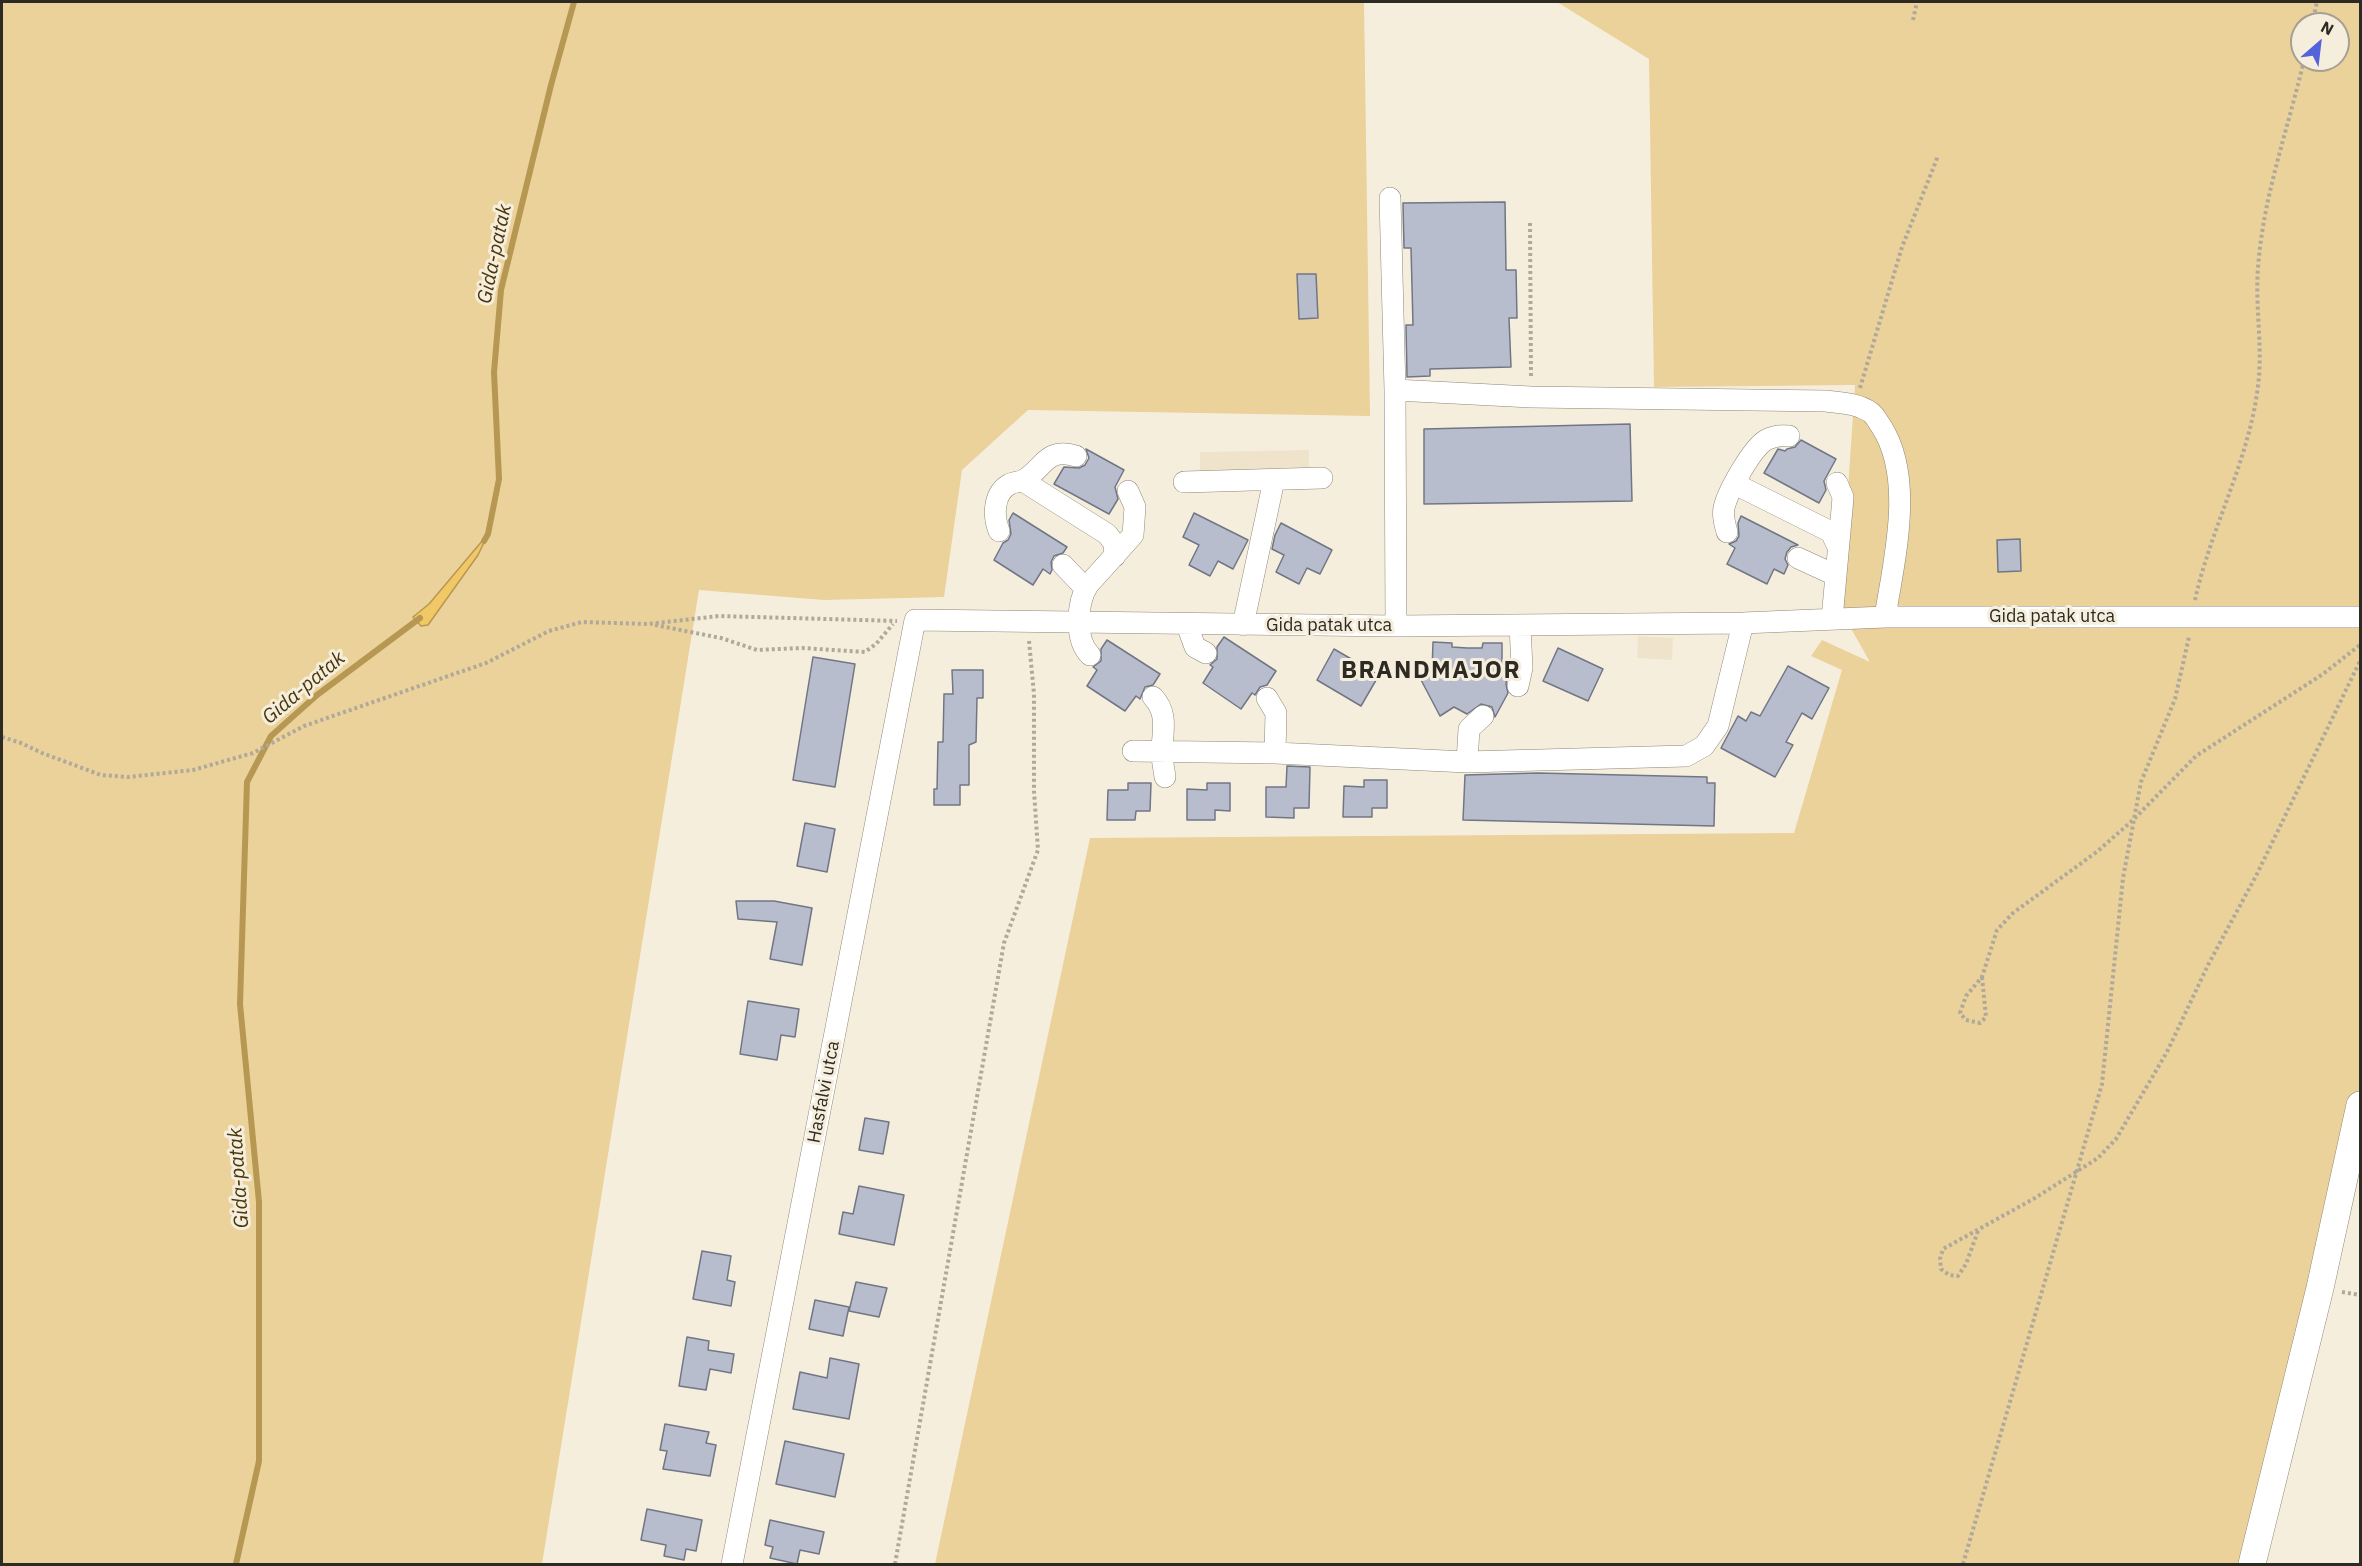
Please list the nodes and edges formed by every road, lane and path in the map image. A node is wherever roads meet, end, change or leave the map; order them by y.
1 (1917, 2) edge
2 (1913, 20) dead end
3 (2301, 72) edge
4 (1938, 156) dead end
5 (1390, 198) dead end
6 (1530, 223) dead end
7 (1395, 390) junction
8 (1531, 397) junction
9 (1855, 405) junction
10 (1789, 436) dead end
11 (1076, 456) dead end
12 (1322, 478) dead end
13 (1274, 480) junction
14 (1023, 481) junction
15 (1184, 482) dead end
16 (1837, 483) dead end
17 (1734, 484) junction
18 (1128, 492) dead end
19 (999, 531) dead end
20 (1727, 532) dead end
21 (1838, 545) junction
22 (1115, 556) junction
23 (1798, 558) dead end
24 (1063, 565) dead end
25 (1834, 575) junction
26 (1086, 589) junction
27 (2361, 616) edge
28 (1885, 617) junction
29 (2192, 618) junction
30 (1832, 619) junction
31 (906, 621) junction
32 (1027, 622) junction
33 (1079, 622) junction
34 (1743, 623) junction
35 (648, 624) junction
36 (1187, 625) junction
37 (1243, 625) junction
38 (1520, 625) junction
39 (1396, 626) junction
40 (2361, 645) edge
41 (1206, 653) dead end
42 (1090, 655) dead end
43 (2361, 661) edge
44 (1518, 686) dead end
45 (1153, 697) dead end
46 (1267, 698) dead end
47 (1470, 721) dead end
48 (2, 737) edge
49 (1133, 752) dead end
50 (1162, 753) junction
51 (1275, 753) junction
52 (1467, 762) junction
53 (1165, 777) dead end
54 (2134, 819) junction
55 (1982, 977) junction
56 (2361, 1105) edge
57 (2077, 1171) junction
58 (1978, 1231) junction
59 (732, 1564) edge
60 (895, 1564) edge
61 (1963, 1564) edge
62 (2252, 1564) edge

1 - 2 path
3 - 29 path
4 - 9 path
5 - 7 street
6 - 8 path
7 - 8 street
7 - 39 street
8 - 9 street
9 - 28 street
10 - 17 street
11 - 14 street
12 - 13 street
13 - 15 street
13 - 37 street
14 - 19 street
14 - 22 street
16 - 21 street
17 - 20 street
17 - 21 street
18 - 22 street
21 - 25 street
22 - 26 street
23 - 25 street
24 - 26 street
25 - 30 street
26 - 33 street
27 - 29 street, Gida patak utca
28 - 29 street, Gida patak utca
28 - 30 street, Gida patak utca
29 - 54 path
30 - 34 street, Gida patak utca
31 - 32 street, Gida patak utca
31 - 35 path
31 - 35 path
31 - 59 street, Hasfalvi utca
32 - 33 street, Gida patak utca
32 - 60 path
33 - 36 street, Gida patak utca
33 - 42 street
34 - 38 street, Gida patak utca
34 - 52 street
35 - 48 path
36 - 37 street, Gida patak utca
36 - 41 street
37 - 39 street, Gida patak utca
38 - 39 street, Gida patak utca
38 - 44 street
40 - 54 path
43 - 57 path
45 - 50 street
46 - 51 street
47 - 52 street
49 - 50 street
50 - 51 street
50 - 53 street
51 - 52 street
54 - 55 path
54 - 57 path
55 - 55 path
56 - 62 main road
57 - 58 path
57 - 61 path
58 - 58 path

